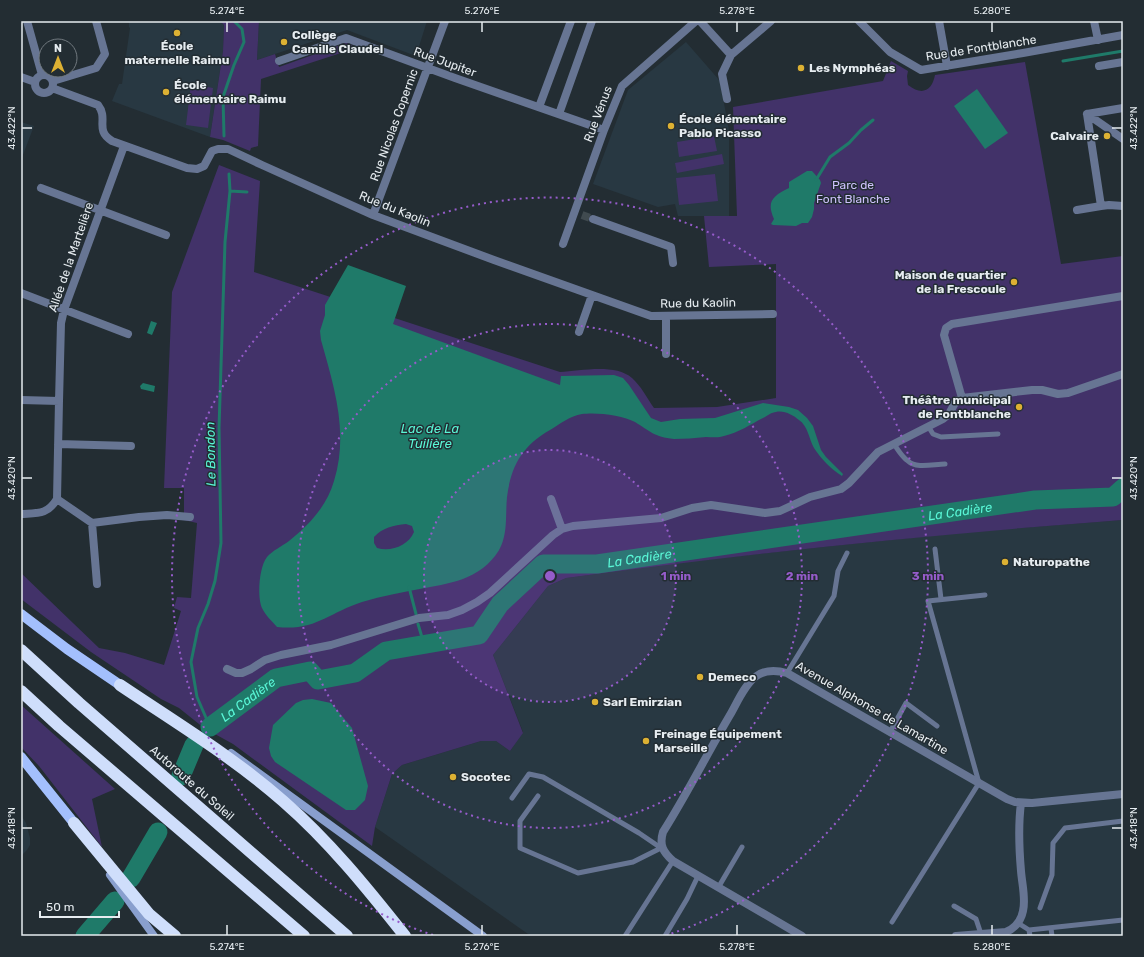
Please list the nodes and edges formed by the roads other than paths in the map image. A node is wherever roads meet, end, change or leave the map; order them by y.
1 (27, 21) edge
2 (96, 21) edge
3 (445, 21) edge
4 (571, 21) edge
5 (592, 21) edge
6 (696, 21) edge
7 (700, 21) edge
8 (770, 21) edge
9 (859, 21) edge
10 (939, 21) edge
11 (1094, 21) edge
12 (1123, 35) edge
13 (1098, 40) junction
14 (731, 55) junction
15 (38, 61) edge
16 (279, 61) dead end
17 (1123, 62) edge
18 (947, 66) junction
19 (1099, 66) dead end
20 (428, 68) junction
21 (21, 77) edge
22 (38, 78) edge
23 (48, 78) edge
24 (35, 82) junction
25 (52, 85) junction
26 (727, 99) dead end
27 (539, 107) junction
28 (1123, 108) edge
29 (559, 114) junction
30 (1087, 114) junction
31 (604, 130) junction
32 (1123, 139) edge
33 (124, 146) junction
34 (42, 188) dead end
35 (1101, 206) junction
36 (1123, 206) edge
37 (100, 210) junction
38 (1077, 210) dead end
39 (373, 215) junction
40 (593, 219) tunnel mouth
41 (166, 234) dead end
42 (563, 244) dead end
43 (673, 263) dead end
44 (21, 294) edge
45 (592, 295) junction
46 (1123, 296) edge
47 (64, 310) junction
48 (772, 314) dead end
49 (666, 316) junction
50 (579, 332) dead end
51 (128, 334) dead end
52 (666, 354) dead end
53 (1123, 374) edge
54 (962, 398) junction
55 (21, 400) edge
56 (59, 401) junction
57 (928, 426) junction
58 (998, 434) dead end
59 (58, 444) junction
60 (894, 444) junction
61 (131, 446) dead end
62 (944, 464) dead end
63 (57, 499) junction
64 (550, 499) dead end
65 (21, 514) edge
66 (190, 516) dead end
67 (92, 523) junction
68 (562, 529) junction
69 (935, 549) dead end
70 (846, 553) dead end
71 (97, 584) dead end
72 (985, 595) dead end
73 (941, 599) junction
74 (21, 614) edge
75 (21, 650) edge
76 (227, 669) dead end
77 (787, 673) junction
78 (120, 684) joint
79 (21, 691) edge
80 (937, 726) dead end
81 (890, 732) junction
82 (204, 739) junction
83 (21, 757) edge
84 (980, 784) junction
85 (1123, 794) edge
86 (538, 796) dead end
87 (512, 798) dead end
88 (1021, 803) junction
89 (1123, 821) edge
90 (74, 823) junction
91 (742, 847) dead end
92 (661, 848) junction
93 (673, 861) junction
94 (698, 876) junction
95 (718, 888) junction
96 (954, 906) dead end
97 (1040, 908) dead end
98 (1123, 920) edge
99 (892, 922) dead end
100 (1018, 923) junction
101 (1051, 928) junction
102 (1030, 933) edge
103 (981, 934) junction
104 (154, 936) edge
105 (175, 936) edge
106 (304, 936) edge
107 (347, 936) edge
108 (405, 936) edge
109 (483, 936) edge
110 (625, 936) edge
111 (665, 936) edge
112 (802, 936) edge
113 (956, 936) edge
114 (1052, 936) edge

1 - 15 street
2 - 25 street
3 - 20 street, Rue Nicolas Copernic
4 - 27 street
5 - 29 street
6 - 31 street, Rue Vénus
7 - 14 street
8 - 14 street
9 - 18 street, Rue de Fontblanche
10 - 18 street
11 - 13 street
12 - 13 street, Rue de Fontblanche
13 - 18 street, Rue de Fontblanche
14 - 26 street
16 - 20 street, Rue Jupiter
17 - 19 street
20 - 27 street, Rue Jupiter
20 - 39 street, Rue Nicolas Copernic
21 - 24 street
22 - 24 street
23 - 25 street
24 - 25 street
25 - 33 street, Rue du Kaolin
27 - 29 street, Rue Jupiter
28 - 30 street
29 - 31 street, Rue Jupiter
30 - 32 street
30 - 35 street
31 - 42 street, Rue Vénus
33 - 37 street, Allée de la Martelière
33 - 39 street, Rue du Kaolin
34 - 37 street
35 - 36 street
35 - 38 street
37 - 41 street
37 - 47 street, Allée de la Martelière
39 - 45 street, Rue du Kaolin
40 - 43 street
44 - 47 street
45 - 49 street, Rue du Kaolin
45 - 50 street
46 - 54 street
47 - 51 street
47 - 56 street, Allée de la Martelière
48 - 49 street, Rue du Kaolin
49 - 52 street
53 - 54 street
54 - 57 street
55 - 56 street
56 - 59 street, Allée de la Martelière
57 - 58 lane
57 - 60 street
59 - 61 street
59 - 63 street, Allée de la Martelière
60 - 62 lane
60 - 68 street
63 - 65 street
63 - 67 street
64 - 68 street
66 - 67 street
67 - 71 street
68 - 76 street
69 - 73 lane
70 - 77 lane
72 - 73 lane
73 - 84 lane
74 - 78 main road
75 - 107 highway, Autoroute du Soleil
77 - 81 street, Avenue Alphonse de Lamartine
77 - 92 street, Avenue Alphonse de Lamartine
78 - 82 highway
79 - 106 highway
80 - 81 lane
81 - 84 street, Avenue Alphonse de Lamartine
82 - 108 highway
82 - 109 main road
83 - 90 main road
84 - 88 street, Avenue Alphonse de Lamartine
84 - 99 lane
85 - 88 street, Avenue Alphonse de Lamartine
86 - 92 lane
87 - 92 lane
88 - 100 street
89 - 97 lane
90 - 104 main road
90 - 105 highway
91 - 95 lane
92 - 93 street
93 - 94 street
93 - 110 lane
94 - 95 street
94 - 111 lane
95 - 112 street
96 - 103 lane
98 - 101 lane
100 - 102 lane
100 - 103 street
101 - 102 lane
101 - 114 lane
103 - 113 street

